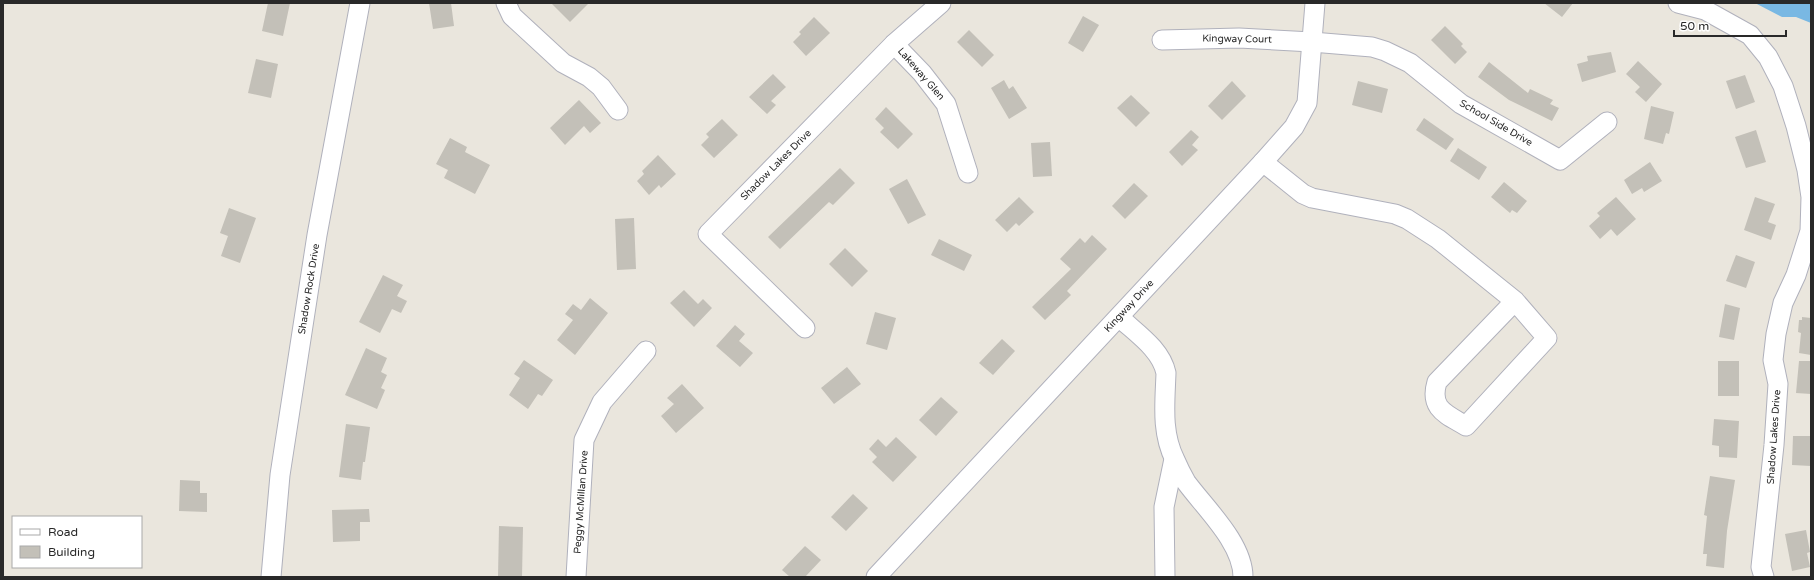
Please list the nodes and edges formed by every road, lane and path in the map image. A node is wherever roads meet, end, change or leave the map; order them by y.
1 (360, 3) edge
2 (506, 3) edge
3 (941, 3) edge
4 (1315, 3) edge
5 (1678, 3) edge
6 (1162, 40) dead end
7 (1312, 42) junction
8 (894, 44) junction
9 (618, 110) dead end
10 (1607, 122) dead end
11 (1263, 162) junction
12 (968, 173) dead end
13 (1516, 301) junction
14 (1119, 317) junction
15 (805, 328) dead end
16 (646, 351) dead end
17 (1174, 459) junction
18 (271, 577) edge
19 (576, 577) edge
20 (876, 577) edge
21 (1165, 577) edge
22 (1243, 577) edge
23 (1764, 577) edge

1 - 18 street, Shadow Rock Drive
2 - 9 street
3 - 8 street, Shadow Lakes Drive
4 - 7 street, Kingway Drive
5 - 23 street, Shadow Lakes Drive
6 - 7 street, Kingway Court
7 - 10 street, School Side Drive
7 - 11 street, Kingway Drive
8 - 12 street, Lakeway Glen
8 - 15 street, Shadow Lakes Drive
11 - 13 street
11 - 14 street, Kingway Drive
13 - 13 street
14 - 17 street
14 - 20 street, Kingway Drive
16 - 19 street, Peggy McMillan Drive
17 - 21 street
17 - 22 street

